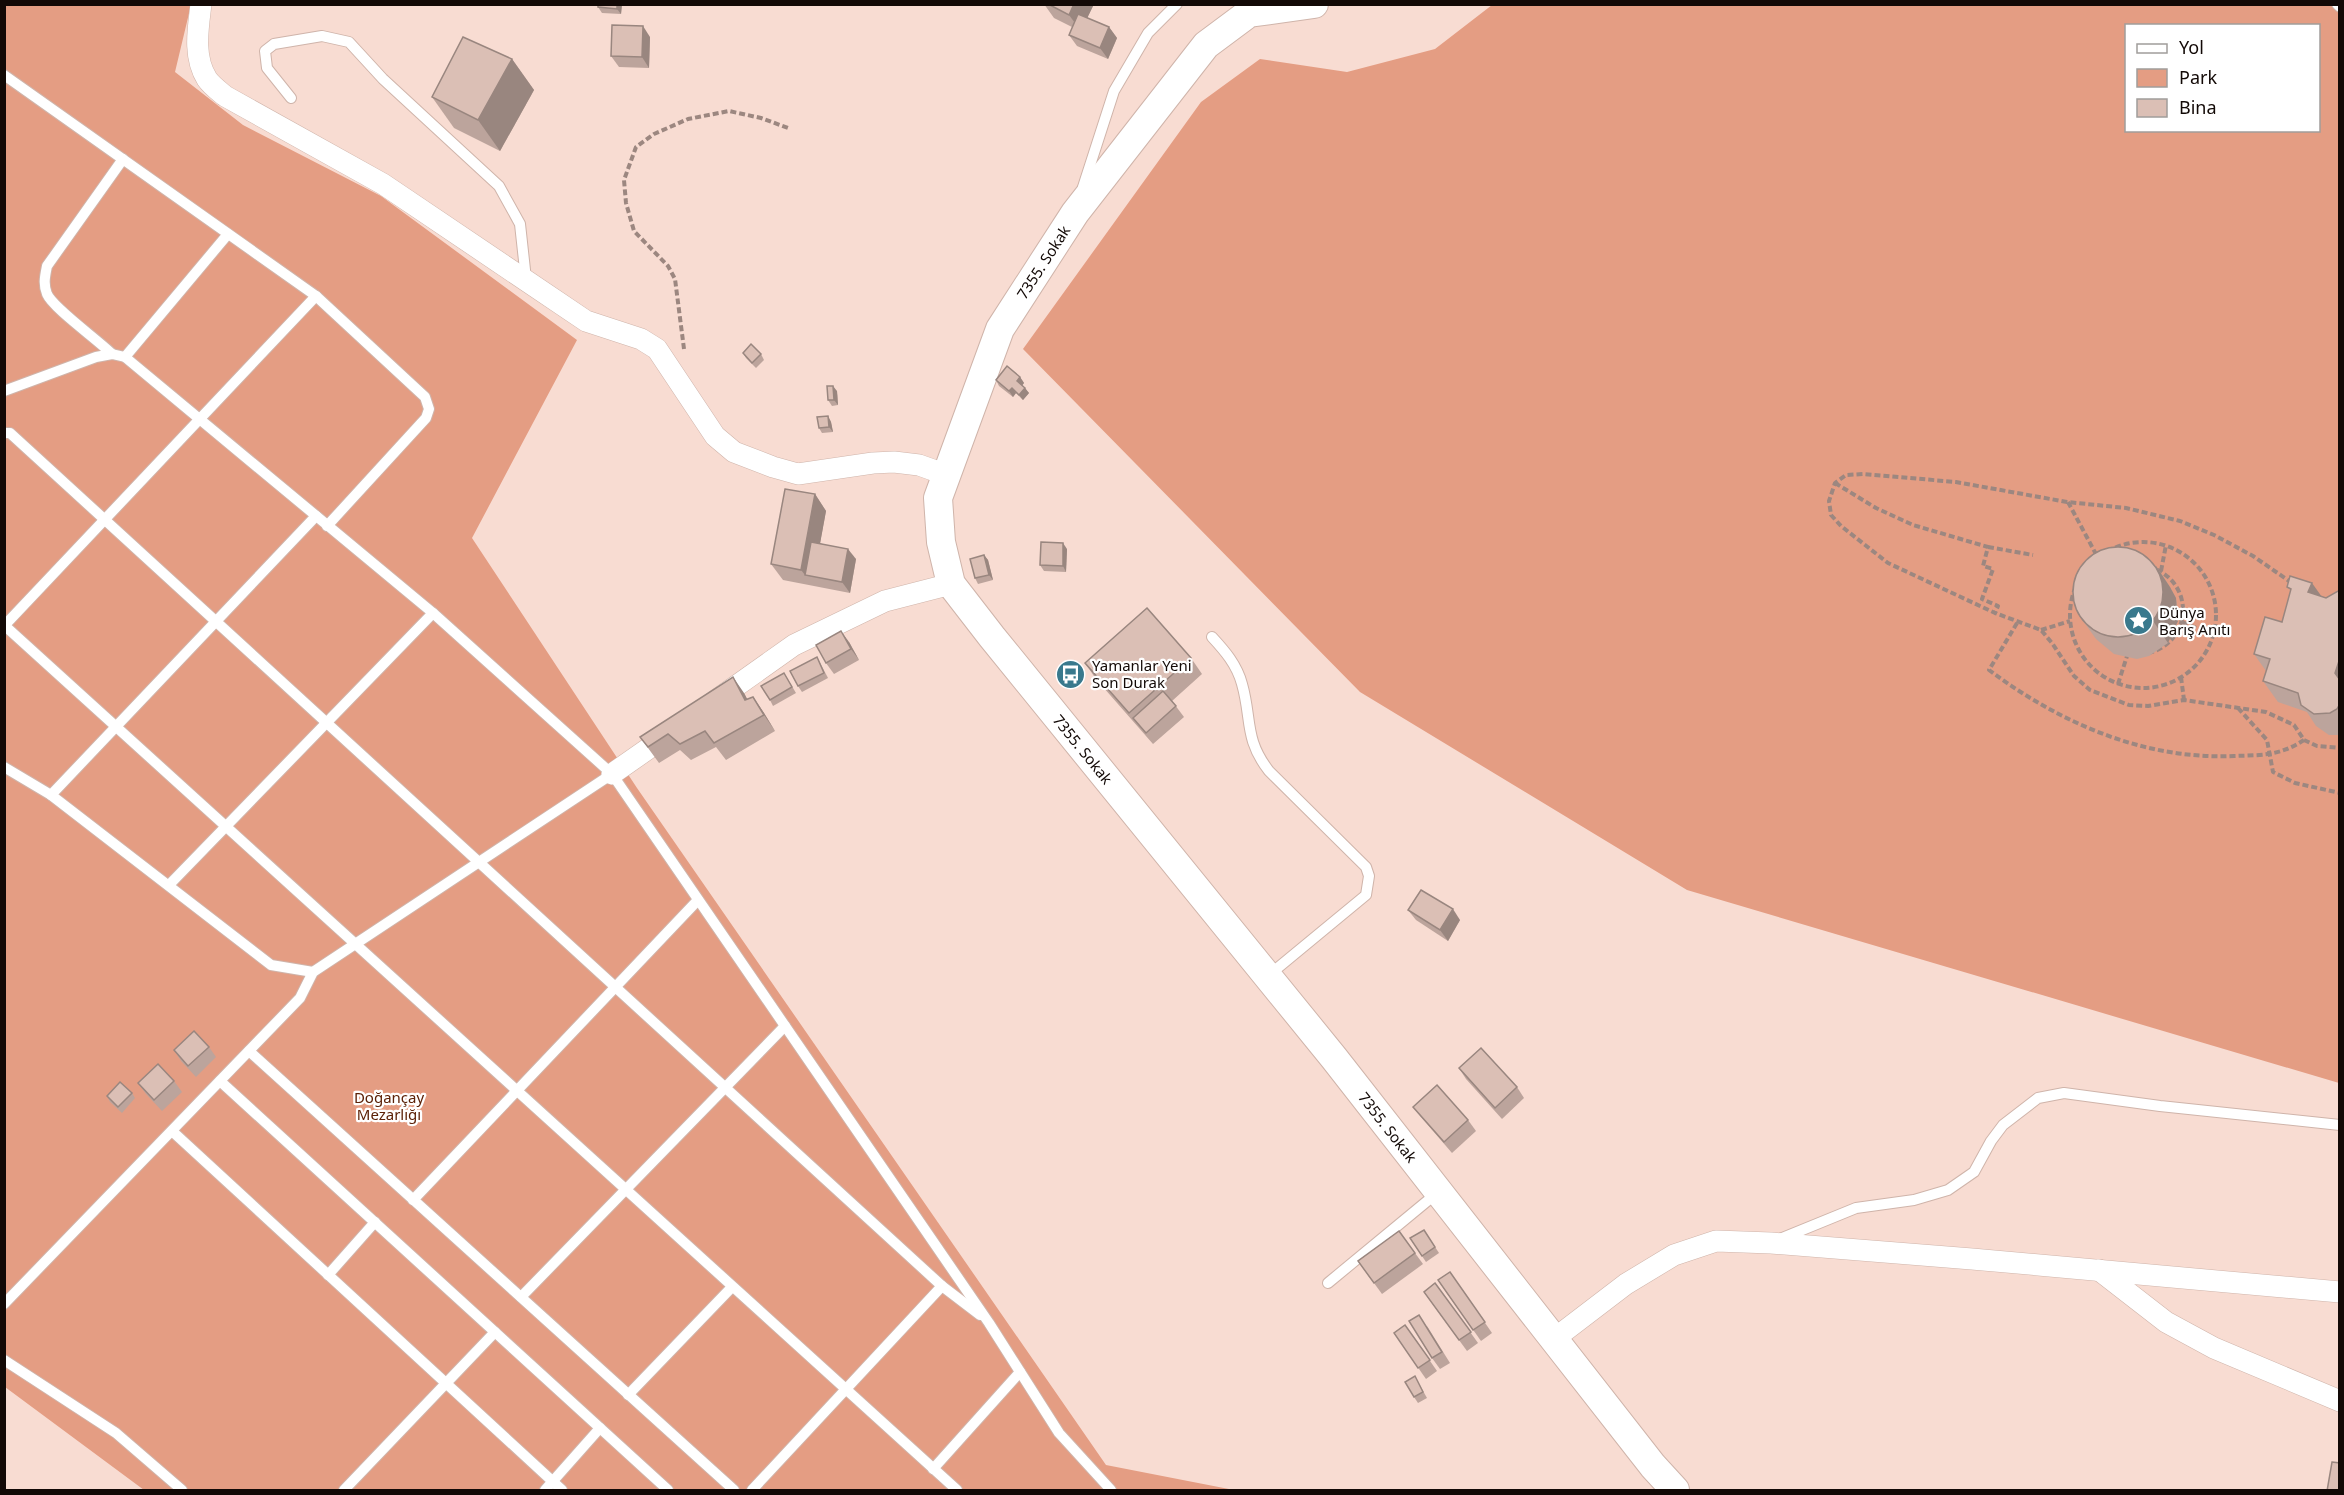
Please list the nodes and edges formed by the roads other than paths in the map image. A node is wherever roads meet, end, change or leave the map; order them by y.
1 (201, 4) edge
2 (1177, 4) edge
3 (1314, 4) edge
4 (4, 75) edge
5 (291, 98) dead end
6 (123, 159) junction
7 (1075, 213) junction
8 (228, 234) junction
9 (526, 280) junction
10 (316, 296) junction
11 (111, 354) junction
12 (125, 357) junction
13 (4, 391) edge
14 (200, 420) junction
15 (4, 433) edge
16 (947, 475) junction
17 (316, 516) junction
18 (104, 521) junction
19 (327, 526) junction
20 (951, 584) junction
21 (433, 613) junction
22 (216, 622) junction
23 (5, 626) edge
24 (1212, 637) dead end
25 (327, 723) junction
26 (116, 726) junction
27 (4, 767) edge
28 (612, 774) junction
29 (51, 795) junction
30 (226, 827) junction
31 (480, 861) junction
32 (169, 885) junction
33 (699, 900) junction
34 (355, 944) junction
35 (313, 972) junction
36 (1268, 976) junction
37 (616, 986) junction
38 (785, 1026) junction
39 (249, 1051) junction
40 (220, 1081) junction
41 (726, 1087) junction
42 (516, 1091) junction
43 (2340, 1125) edge
44 (172, 1131) junction
45 (625, 1190) junction
46 (1439, 1192) junction
47 (413, 1200) junction
48 (375, 1222) junction
49 (1771, 1243) junction
50 (2099, 1270) junction
51 (328, 1275) junction
52 (1328, 1283) dead end
53 (942, 1286) junction
54 (732, 1287) junction
55 (2340, 1292) edge
56 (521, 1297) junction
57 (4, 1304) edge
58 (989, 1323) junction
59 (495, 1332) junction
60 (1554, 1339) junction
61 (4, 1360) edge
62 (1020, 1372) junction
63 (446, 1383) junction
64 (846, 1390) junction
65 (628, 1395) junction
66 (2340, 1401) edge
67 (600, 1428) junction
68 (933, 1469) junction
69 (552, 1481) junction
70 (183, 1491) edge
71 (344, 1491) edge
72 (545, 1491) edge
73 (562, 1491) edge
74 (668, 1491) edge
75 (734, 1491) edge
76 (752, 1491) edge
77 (957, 1491) edge
78 (1111, 1491) edge
79 (1674, 1491) edge

1 - 9 street
2 - 7 lane
3 - 7 street, 7355. Sokak
4 - 6 lane
5 - 9 lane
6 - 8 lane
6 - 11 lane
7 - 16 street, 7355. Sokak
8 - 10 lane
8 - 12 lane
9 - 16 street
10 - 14 lane
10 - 19 lane
11 - 12 lane
11 - 13 lane
12 - 14 lane
14 - 17 lane
14 - 18 lane
15 - 18 lane
16 - 20 street, 7355. Sokak
17 - 19 lane
17 - 22 lane
18 - 22 lane
18 - 23 lane
19 - 21 lane
20 - 28 street
20 - 36 street, 7355. Sokak
21 - 25 lane
21 - 28 lane
22 - 25 lane
22 - 26 lane
23 - 26 lane
24 - 36 lane
25 - 30 lane
25 - 31 lane
26 - 29 lane
26 - 30 lane
27 - 29 lane
28 - 31 lane
28 - 33 lane
29 - 32 lane
30 - 32 lane
30 - 34 lane
31 - 34 lane
31 - 37 lane
32 - 35 lane
33 - 37 lane
33 - 38 lane
34 - 35 lane
34 - 42 lane
35 - 39 lane
36 - 46 street, 7355. Sokak
37 - 41 lane
37 - 42 lane
38 - 41 lane
38 - 58 lane
39 - 40 lane
39 - 47 lane
40 - 44 lane
40 - 48 lane
41 - 45 lane
41 - 53 lane
42 - 45 lane
42 - 47 lane
43 - 49 lane
44 - 51 lane
44 - 57 lane
45 - 54 lane
45 - 56 lane
46 - 52 lane
46 - 60 street, 7355. Sokak
47 - 56 lane
48 - 51 lane
48 - 59 lane
49 - 50 street
49 - 60 street
50 - 55 street
50 - 66 street
51 - 63 lane
53 - 58 lane
53 - 64 lane
54 - 64 lane
54 - 65 lane
56 - 65 lane
58 - 62 lane
59 - 63 lane
59 - 67 lane
60 - 79 street, 7355. Sokak
61 - 70 lane
62 - 68 lane
62 - 78 lane
63 - 69 lane
63 - 71 lane
64 - 68 lane
64 - 76 lane
65 - 75 lane
67 - 69 lane
67 - 74 lane
68 - 77 lane
69 - 72 lane
69 - 73 lane

